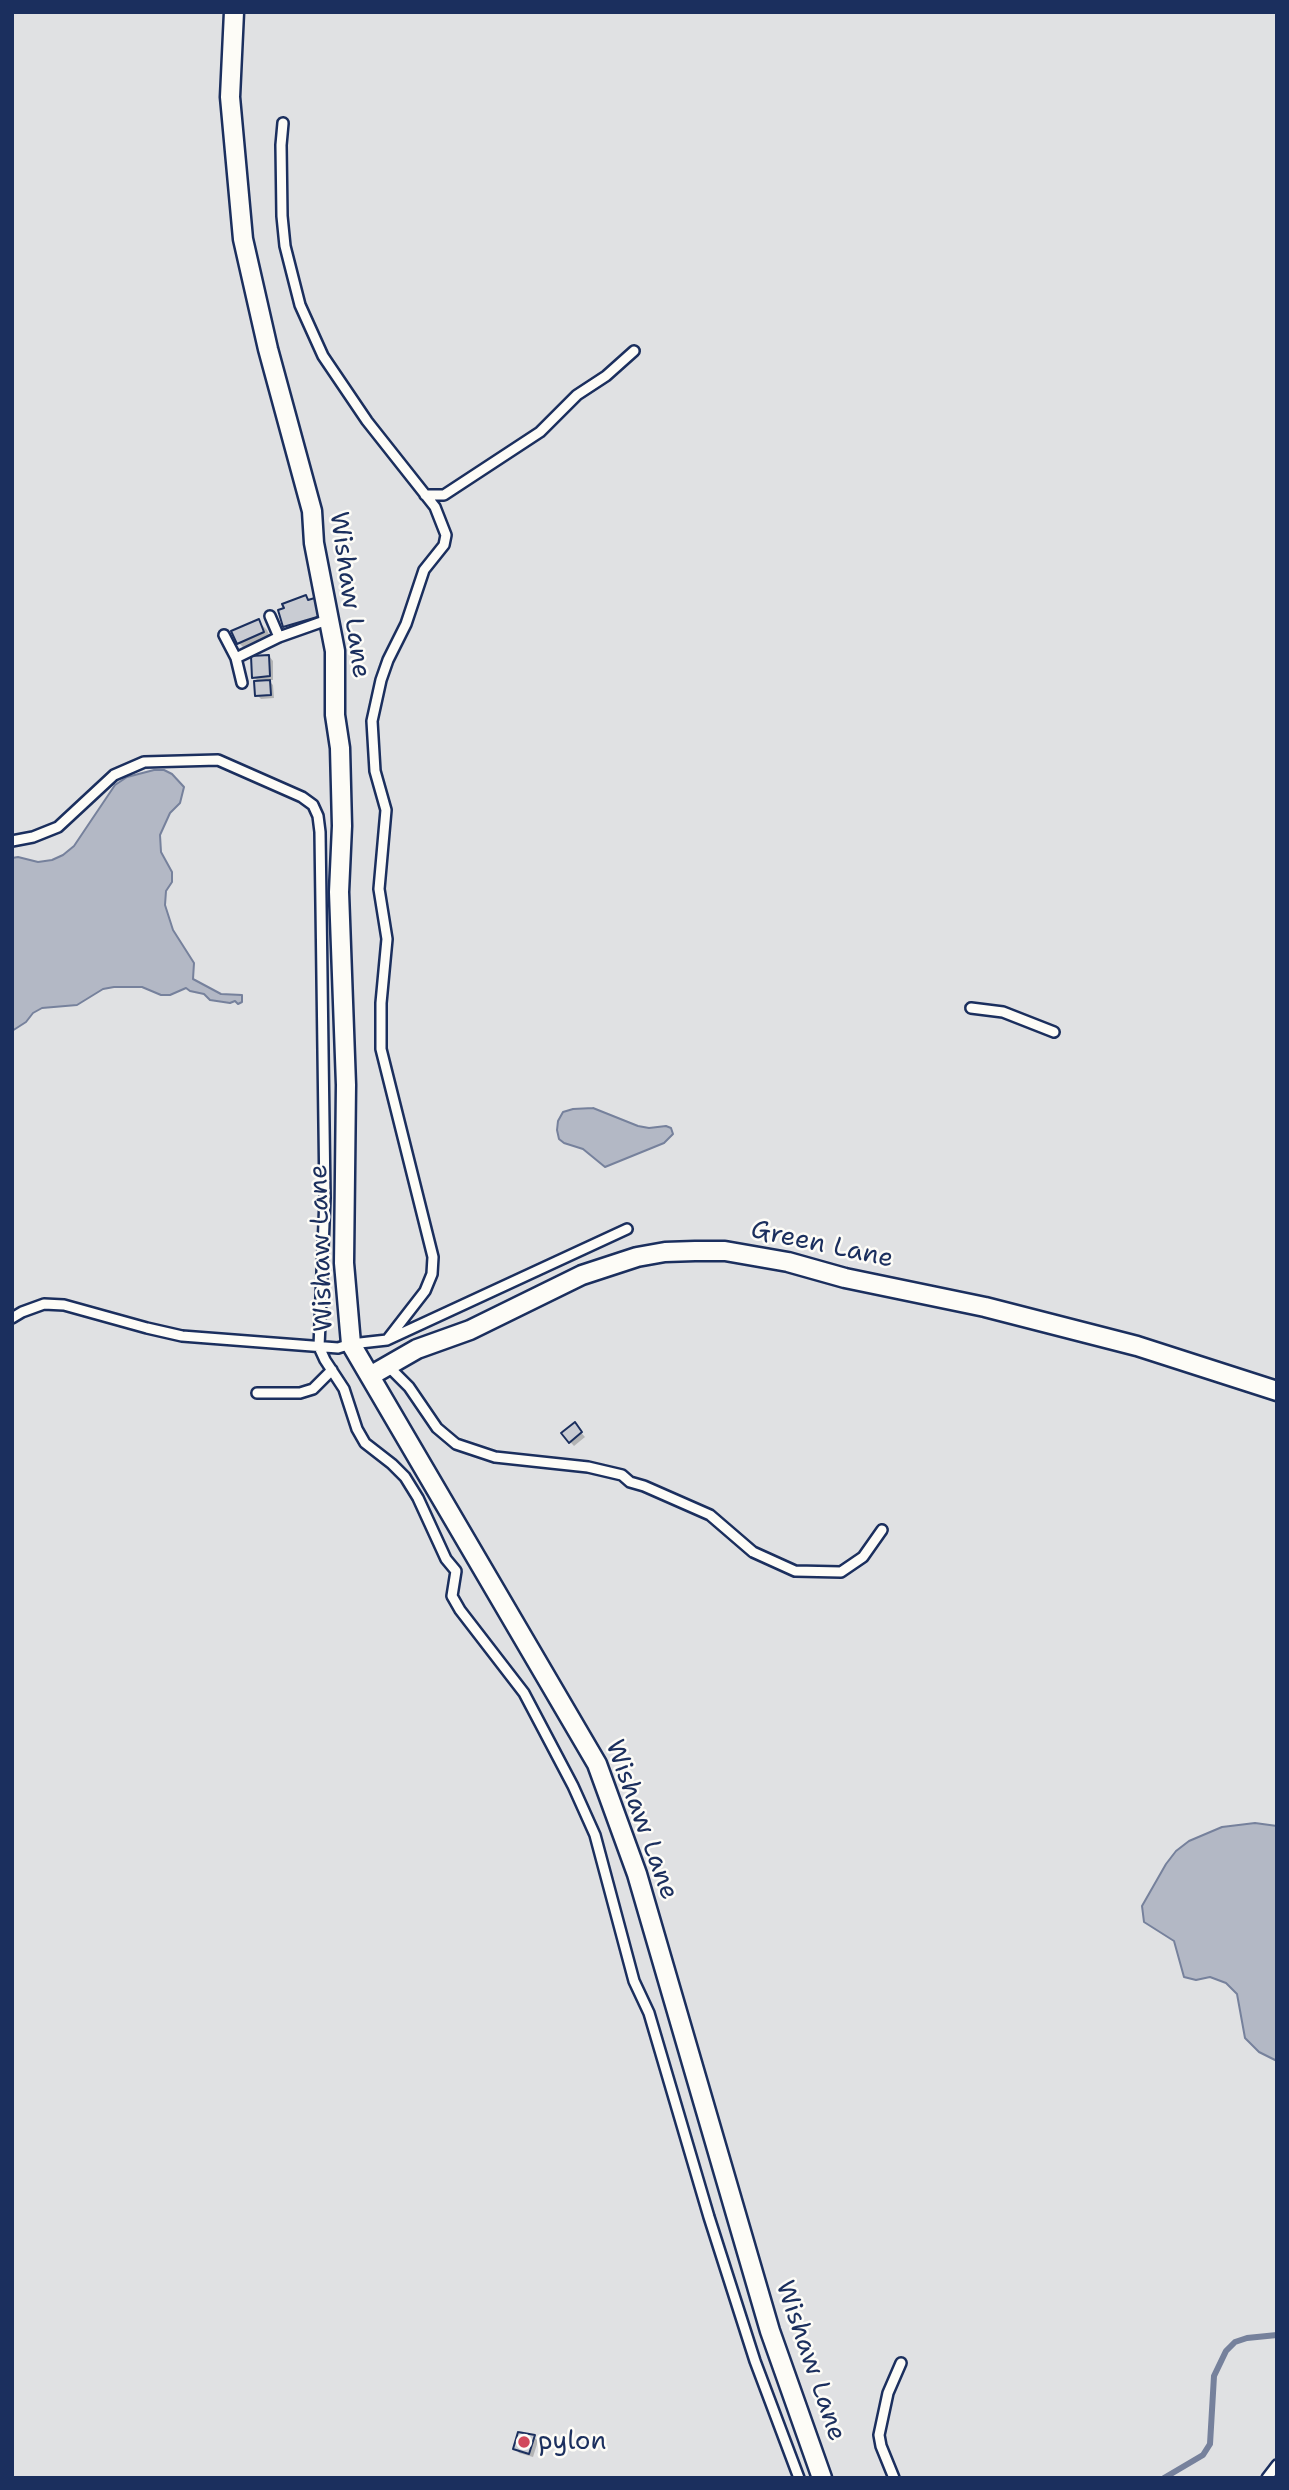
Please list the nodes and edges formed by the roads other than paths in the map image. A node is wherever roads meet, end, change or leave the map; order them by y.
1 (234, 12) edge
2 (283, 123) dead end
3 (634, 351) dead end
4 (425, 495) junction
5 (271, 616) dead end
6 (330, 619) junction
7 (224, 635) dead end
8 (279, 637) junction
9 (236, 658) junction
10 (242, 683) dead end
11 (12, 841) edge
12 (971, 1009) dead end
13 (1054, 1032) dead end
14 (627, 1228) dead end
15 (12, 1318) edge
16 (387, 1340) junction
17 (351, 1344) junction
18 (319, 1347) junction
19 (389, 1367) junction
20 (332, 1370) junction
21 (370, 1376) junction
22 (1277, 1391) edge
23 (257, 1393) dead end
24 (883, 1530) dead end
25 (901, 2363) dead end
26 (1277, 2465) edge
27 (799, 2478) edge
28 (822, 2478) edge
29 (894, 2478) edge
30 (1267, 2478) edge

1 - 6 street, Wishaw Lane
2 - 4 lane
3 - 4 lane
4 - 16 lane
5 - 8 lane
6 - 8 lane
6 - 17 street, Wishaw Lane
7 - 9 lane
8 - 9 lane
9 - 10 lane
11 - 18 lane
12 - 13 lane
14 - 16 lane
15 - 18 lane
16 - 17 lane
17 - 18 lane
17 - 21 street, Wishaw Lane
18 - 20 lane
19 - 21 street, Green Lane
19 - 22 street, Green Lane
19 - 24 lane
20 - 23 lane
20 - 27 lane
21 - 28 street, Wishaw Lane
25 - 29 lane
26 - 30 lane

